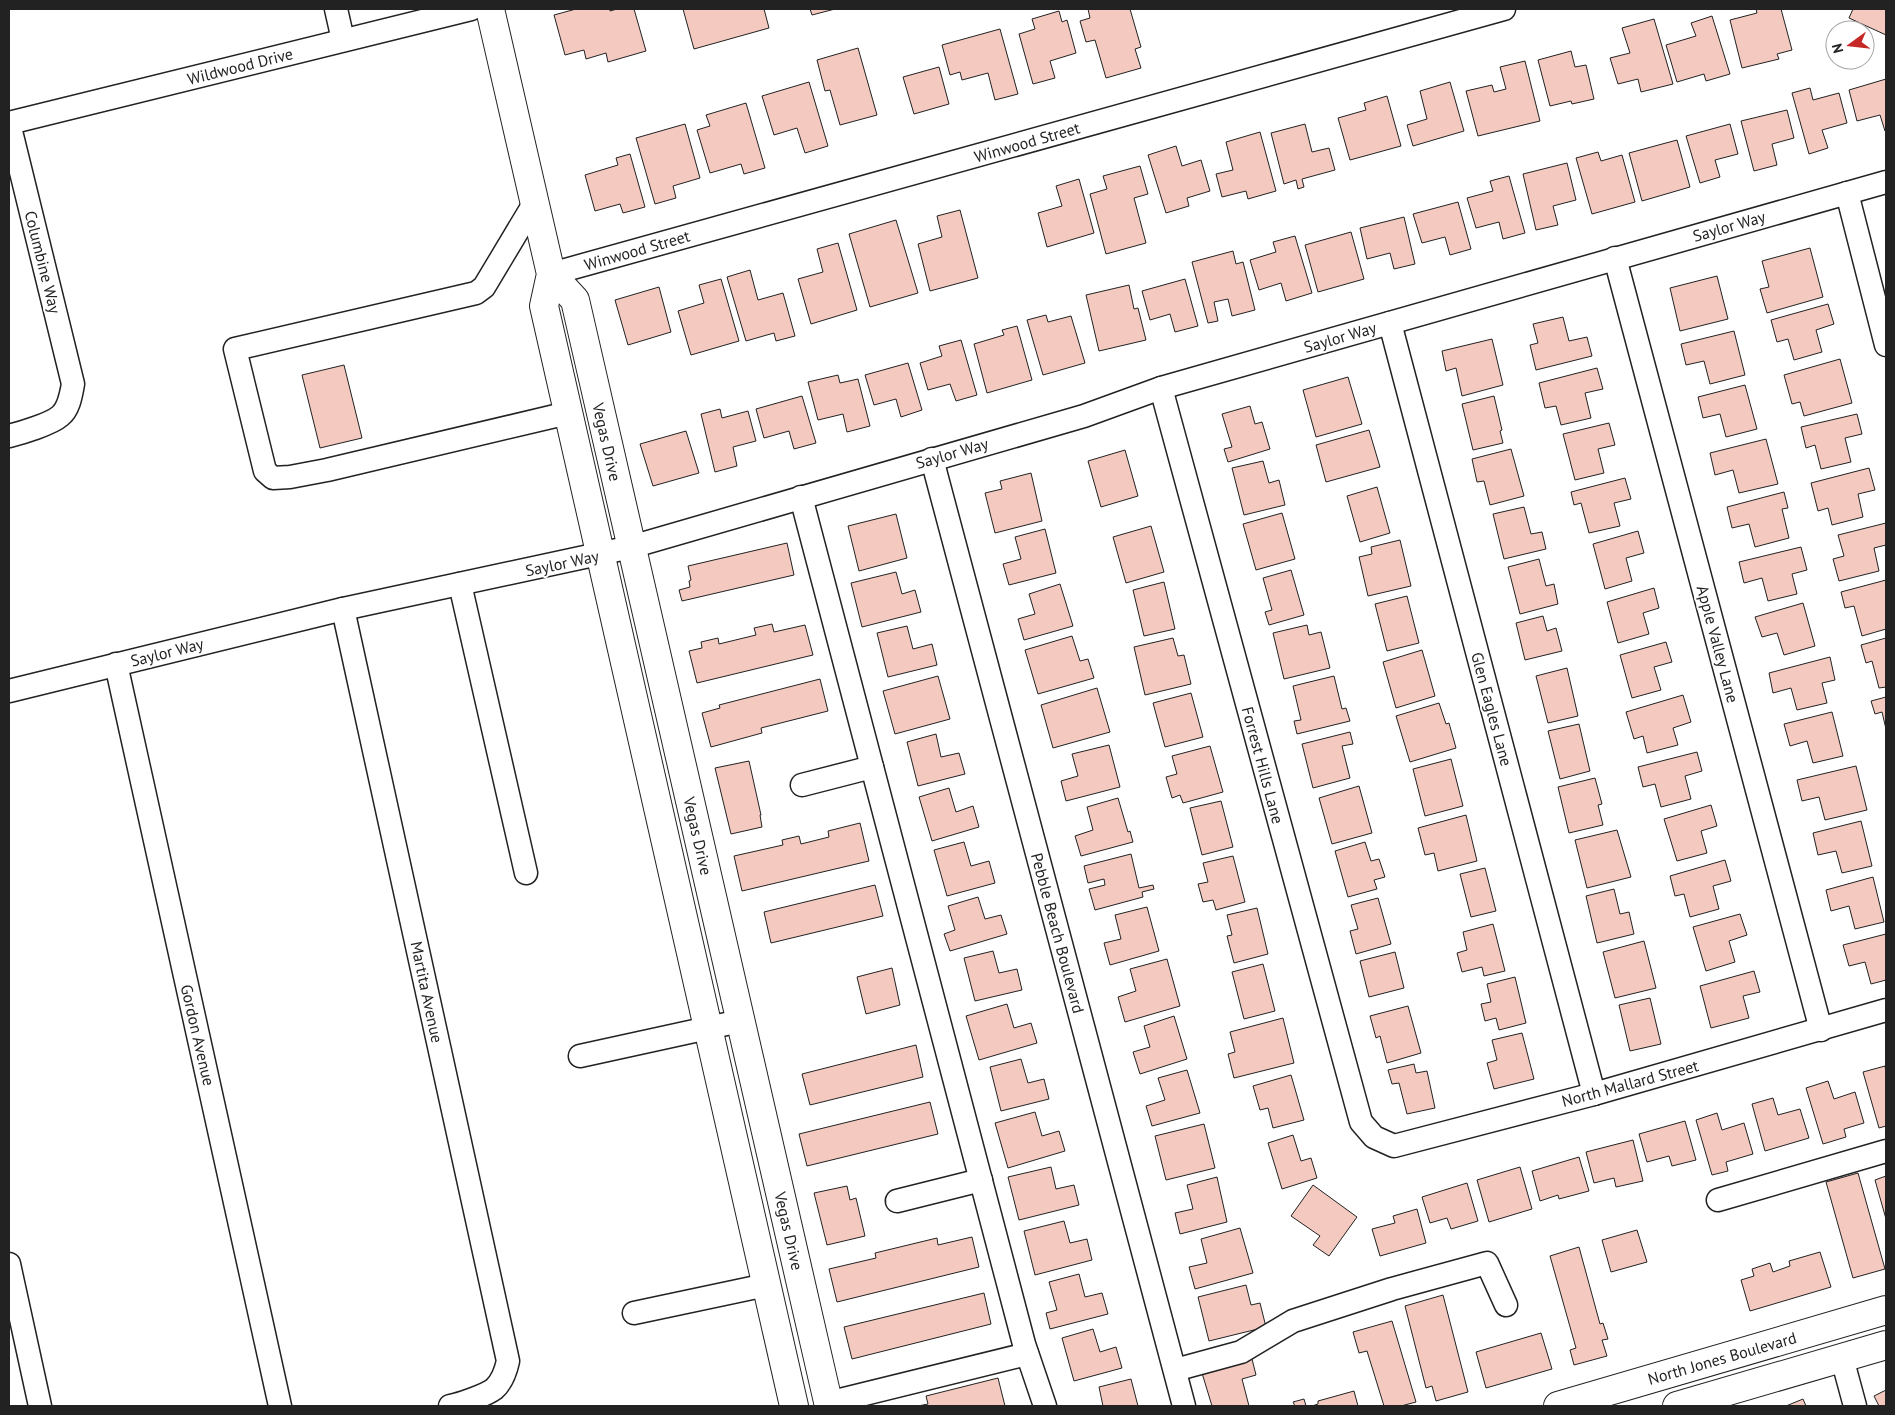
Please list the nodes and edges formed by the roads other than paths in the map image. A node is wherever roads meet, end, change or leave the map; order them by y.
1 (336, 9) edge
2 (471, 9) edge
3 (490, 9) edge
4 (1504, 9) edge
5 (342, 40) junction
6 (9, 123) edge
7 (1886, 182) edge
8 (1847, 193) junction
9 (535, 202) junction
10 (1615, 258) junction
11 (551, 274) junction
12 (1390, 323) junction
13 (1886, 345) edge
14 (1161, 388) junction
15 (568, 413) junction
16 (9, 436) edge
17 (932, 459) junction
18 (801, 497) junction
19 (631, 547) junction
20 (600, 555) junction
21 (460, 584) junction
22 (343, 609) junction
23 (116, 664) junction
24 (9, 691) edge
25 (872, 767) junction
26 (802, 785) dead end
27 (526, 873) dead end
28 (1886, 1010) edge
29 (740, 1021) junction
30 (708, 1028) junction
31 (1821, 1030) junction
32 (580, 1056) dead end
33 (1594, 1094) junction
34 (1374, 1137) joint
35 (1886, 1151) edge
36 (981, 1180) junction
37 (1718, 1200) dead end
38 (896, 1201) dead end
39 (9, 1264) edge
40 (766, 1285) junction
41 (1506, 1305) dead end
42 (1886, 1310) edge
43 (634, 1313) dead end
44 (1886, 1345) edge
45 (1027, 1354) junction
46 (1842, 1358) junction
47 (1175, 1370) junction
48 (829, 1405) edge
49 (40, 1406) edge
50 (280, 1406) edge
51 (450, 1406) edge
52 (794, 1406) edge
53 (1045, 1406) edge
54 (1184, 1406) edge
55 (1558, 1406) edge
56 (1677, 1406) edge
57 (1855, 1406) edge

1 - 5 street
2 - 5 street, Wildwood Drive
3 - 9 main road, Vegas Drive
4 - 11 street, Winwood Street
5 - 6 street, Wildwood Drive
6 - 16 street, Columbine Way
7 - 8 street, Saylor Way
8 - 10 street, Saylor Way
8 - 13 street
9 - 11 main road, Vegas Drive
9 - 15 street
10 - 12 street, Saylor Way
10 - 31 street, Apple Valley Lane
11 - 15 main road, Vegas Drive
11 - 19 main road, Vegas Drive
12 - 14 street, Saylor Way
12 - 33 street, Glen Eagles Lane
14 - 17 street, Saylor Way
14 - 34 street, Forrest Hills Lane
15 - 20 main road, Vegas Drive
17 - 18 street, Saylor Way
17 - 47 street, Pebble Beach Boulevard
18 - 19 street, Saylor Way
18 - 25 street
19 - 20 street, Saylor Way
19 - 29 main road, Vegas Drive
20 - 21 street, Saylor Way
20 - 30 main road, Vegas Drive
21 - 22 street, Saylor Way
21 - 27 street
22 - 23 street, Saylor Way
22 - 51 street, Martita Avenue
23 - 24 street, Saylor Way
23 - 50 street, Gordon Avenue
25 - 26 street
25 - 36 street
28 - 31 street, North Mallard Street
29 - 30 street
29 - 48 main road, Vegas Drive
30 - 32 street
30 - 40 main road, Vegas Drive
31 - 33 street, North Mallard Street
33 - 34 street, North Mallard Street
35 - 37 street
36 - 38 street
36 - 45 street
39 - 49 street
40 - 43 street
40 - 52 main road, Vegas Drive
41 - 47 street
42 - 55 main road, North Jones Boulevard
44 - 46 main road, North Jones Boulevard
45 - 48 street
45 - 53 street
46 - 56 main road, North Jones Boulevard
46 - 57 street
47 - 54 street, Pebble Beach Boulevard

